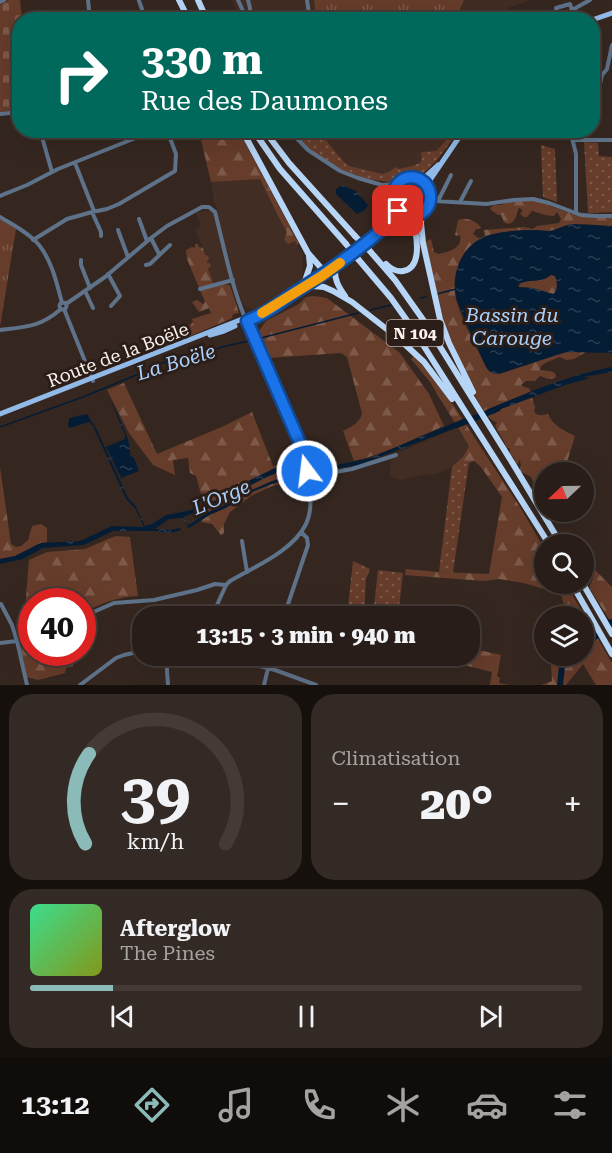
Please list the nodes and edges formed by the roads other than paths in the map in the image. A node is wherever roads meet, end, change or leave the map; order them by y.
1 (590, 0) edge
2 (572, 10) dead end
3 (612, 45) edge
4 (600, 84) edge
5 (41, 138) edge
6 (135, 138) edge
7 (169, 138) edge
8 (246, 138) edge
9 (259, 138) edge
10 (270, 138) edge
11 (297, 138) edge
12 (458, 138) edge
13 (573, 138) edge
14 (576, 140) dead end
15 (612, 141) edge
16 (443, 160) junction
17 (75, 163) junction
18 (52, 172) junction
19 (452, 175) dead end
20 (419, 180) junction
21 (471, 181) dead end
22 (398, 183) junction
23 (382, 185) junction
24 (428, 187) junction
25 (0, 196) edge
26 (392, 200) junction
27 (433, 201) junction
28 (460, 202) junction
29 (93, 212) junction
30 (422, 213) junction
31 (576, 213) junction
32 (406, 215) junction
33 (612, 216) edge
34 (0, 217) edge
35 (139, 219) dead end
36 (386, 227) junction
37 (118, 230) dead end
38 (101, 236) dead end
39 (416, 236) junction
40 (149, 239) junction
41 (33, 240) junction
42 (170, 245) dead end
43 (308, 253) junction
44 (371, 253) junction
45 (159, 254) junction
46 (128, 257) junction
47 (81, 260) dead end
48 (146, 265) dead end
49 (331, 267) junction
50 (108, 274) junction
51 (233, 280) junction
52 (304, 284) junction
53 (87, 289) junction
54 (200, 289) dead end
55 (122, 290) dead end
56 (120, 296) junction
57 (347, 298) junction
58 (63, 306) junction
59 (111, 306) dead end
60 (93, 308) dead end
61 (246, 320) junction
62 (1, 329) edge
63 (92, 380) junction
64 (479, 409) junction
65 (463, 413) junction
66 (0, 416) edge
67 (396, 455) dead end
68 (308, 474) junction
69 (302, 532) junction
70 (543, 534) edge
71 (555, 534) edge
72 (242, 541) dead end
73 (247, 572) junction
74 (226, 585) junction
75 (578, 594) edge
76 (589, 594) edge
77 (1, 604) edge
78 (217, 606) edge
79 (287, 606) edge
80 (96, 611) edge
81 (612, 634) edge
82 (17, 641) junction
83 (0, 643) edge
84 (132, 653) edge
85 (612, 654) edge
86 (167, 666) edge
87 (259, 666) edge
88 (267, 668) junction
89 (27, 685) edge
90 (80, 685) edge
91 (168, 685) edge
92 (264, 685) edge
93 (316, 685) edge

1 - 2 street
3 - 4 street
5 - 18 street
6 - 17 street
7 - 29 street
8 - 43 highway
9 - 65 highway, N 104, bridge
10 - 44 highway, N 104, bridge
11 - 23 street
12 - 16 main road
13 - 31 street
14 - 15 street
16 - 20 main road
16 - 24 main road
17 - 18 street
17 - 29 street
18 - 25 street
19 - 27 street
20 - 22 main road
20 - 24 main road
21 - 28 street
22 - 23 street
22 - 26 main road
23 - 26 street
24 - 27 main road
26 - 32 main road
26 - 49 main road
27 - 28 street
27 - 30 main road
28 - 31 street
29 - 38 street
29 - 41 street
30 - 32 main road
30 - 64 highway
31 - 33 street
32 - 36 main road
32 - 39 highway
34 - 41 street
35 - 40 street
36 - 39 highway
36 - 49 main road
37 - 46 street
39 - 44 highway
40 - 45 street
40 - 46 street
40 - 51 street
41 - 58 street
42 - 45 street
43 - 49 highway
43 - 52 highway
44 - 64 highway, N 104
45 - 48 street
46 - 50 street
47 - 53 street
49 - 52 main road, Route de la Boële
49 - 57 highway
50 - 53 street
50 - 56 street
51 - 54 street
51 - 61 street
52 - 57 highway
52 - 61 main road, Route de la Boële
53 - 58 street
53 - 60 street
55 - 56 street
56 - 59 street
57 - 65 highway
58 - 62 street
58 - 63 street
61 - 63 main road, Route de la Boële
61 - 68 street
63 - 66 main road, Route de la Boële
64 - 71 highway, N 104
65 - 70 highway, N 104
67 - 68 street
68 - 69 street
69 - 73 street
69 - 79 street
72 - 73 street
73 - 74 street
74 - 78 street
74 - 80 street
75 - 85 highway
76 - 81 highway
77 - 82 street
82 - 83 street
82 - 89 street
84 - 90 street
86 - 91 street
87 - 88 street
88 - 92 street
88 - 93 street

